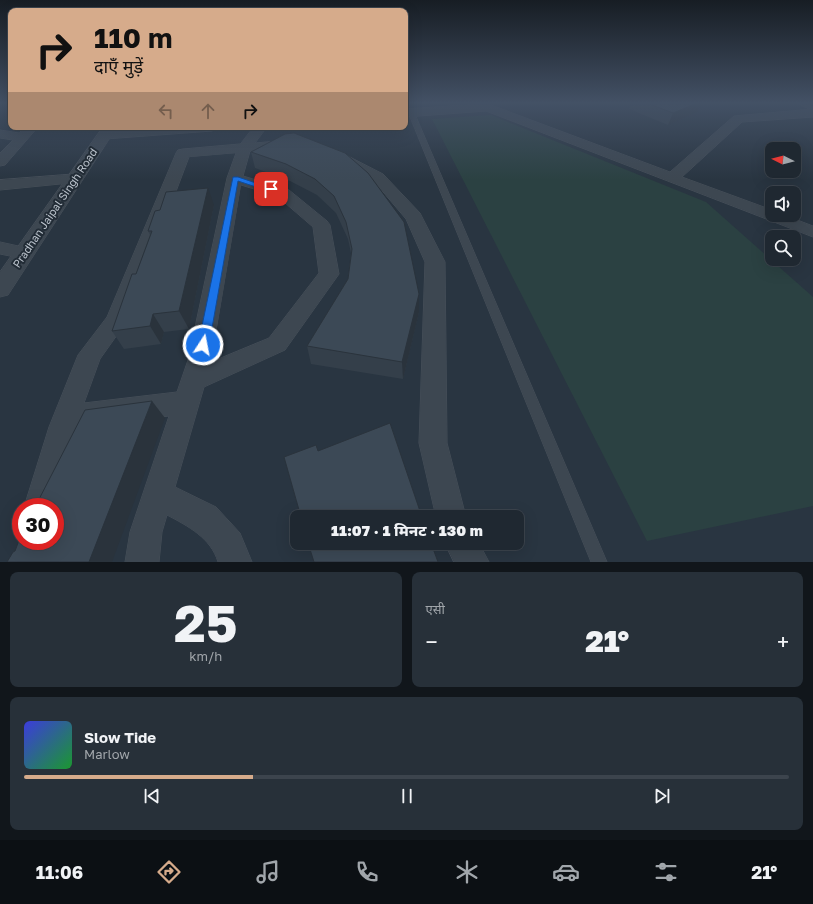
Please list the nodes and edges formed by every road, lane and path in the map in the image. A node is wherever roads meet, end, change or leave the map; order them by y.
1 (414, 128) edge
2 (547, 128) edge
3 (728, 128) edge
4 (29, 130) edge
5 (132, 130) edge
6 (201, 130) edge
7 (259, 130) edge
8 (108, 131) edge
9 (0, 134) edge
10 (21, 137) junction
11 (244, 148) junction
12 (183, 153) junction
13 (0, 162) edge
14 (235, 178) junction
15 (672, 178) junction
16 (75, 179) junction
17 (0, 185) edge
18 (813, 232) edge
19 (9, 252) edge
20 (0, 289) edge
21 (191, 391) junction
22 (66, 417) junction
23 (158, 495) junction
24 (42, 498) edge
25 (449, 510) edge
26 (465, 550) edge
27 (142, 562) edge
28 (235, 562) edge
29 (472, 562) edge
30 (599, 562) edge

1 - 30 lane
2 - 15 street
3 - 15 street
4 - 10 street
5 - 8 street
6 - 12 street
7 - 11 street
8 - 16 street, Pradhan Jaipal Singh Road
9 - 10 street
10 - 13 street
11 - 12 street
11 - 14 street
11 - 25 street
12 - 22 street
14 - 21 street
14 - 21 street
15 - 18 street
16 - 17 street
16 - 19 street, Pradhan Jaipal Singh Road
19 - 20 street, Pradhan Jaipal Singh Road
21 - 22 street
21 - 23 street
22 - 24 street
23 - 27 street
23 - 28 street
26 - 29 street

